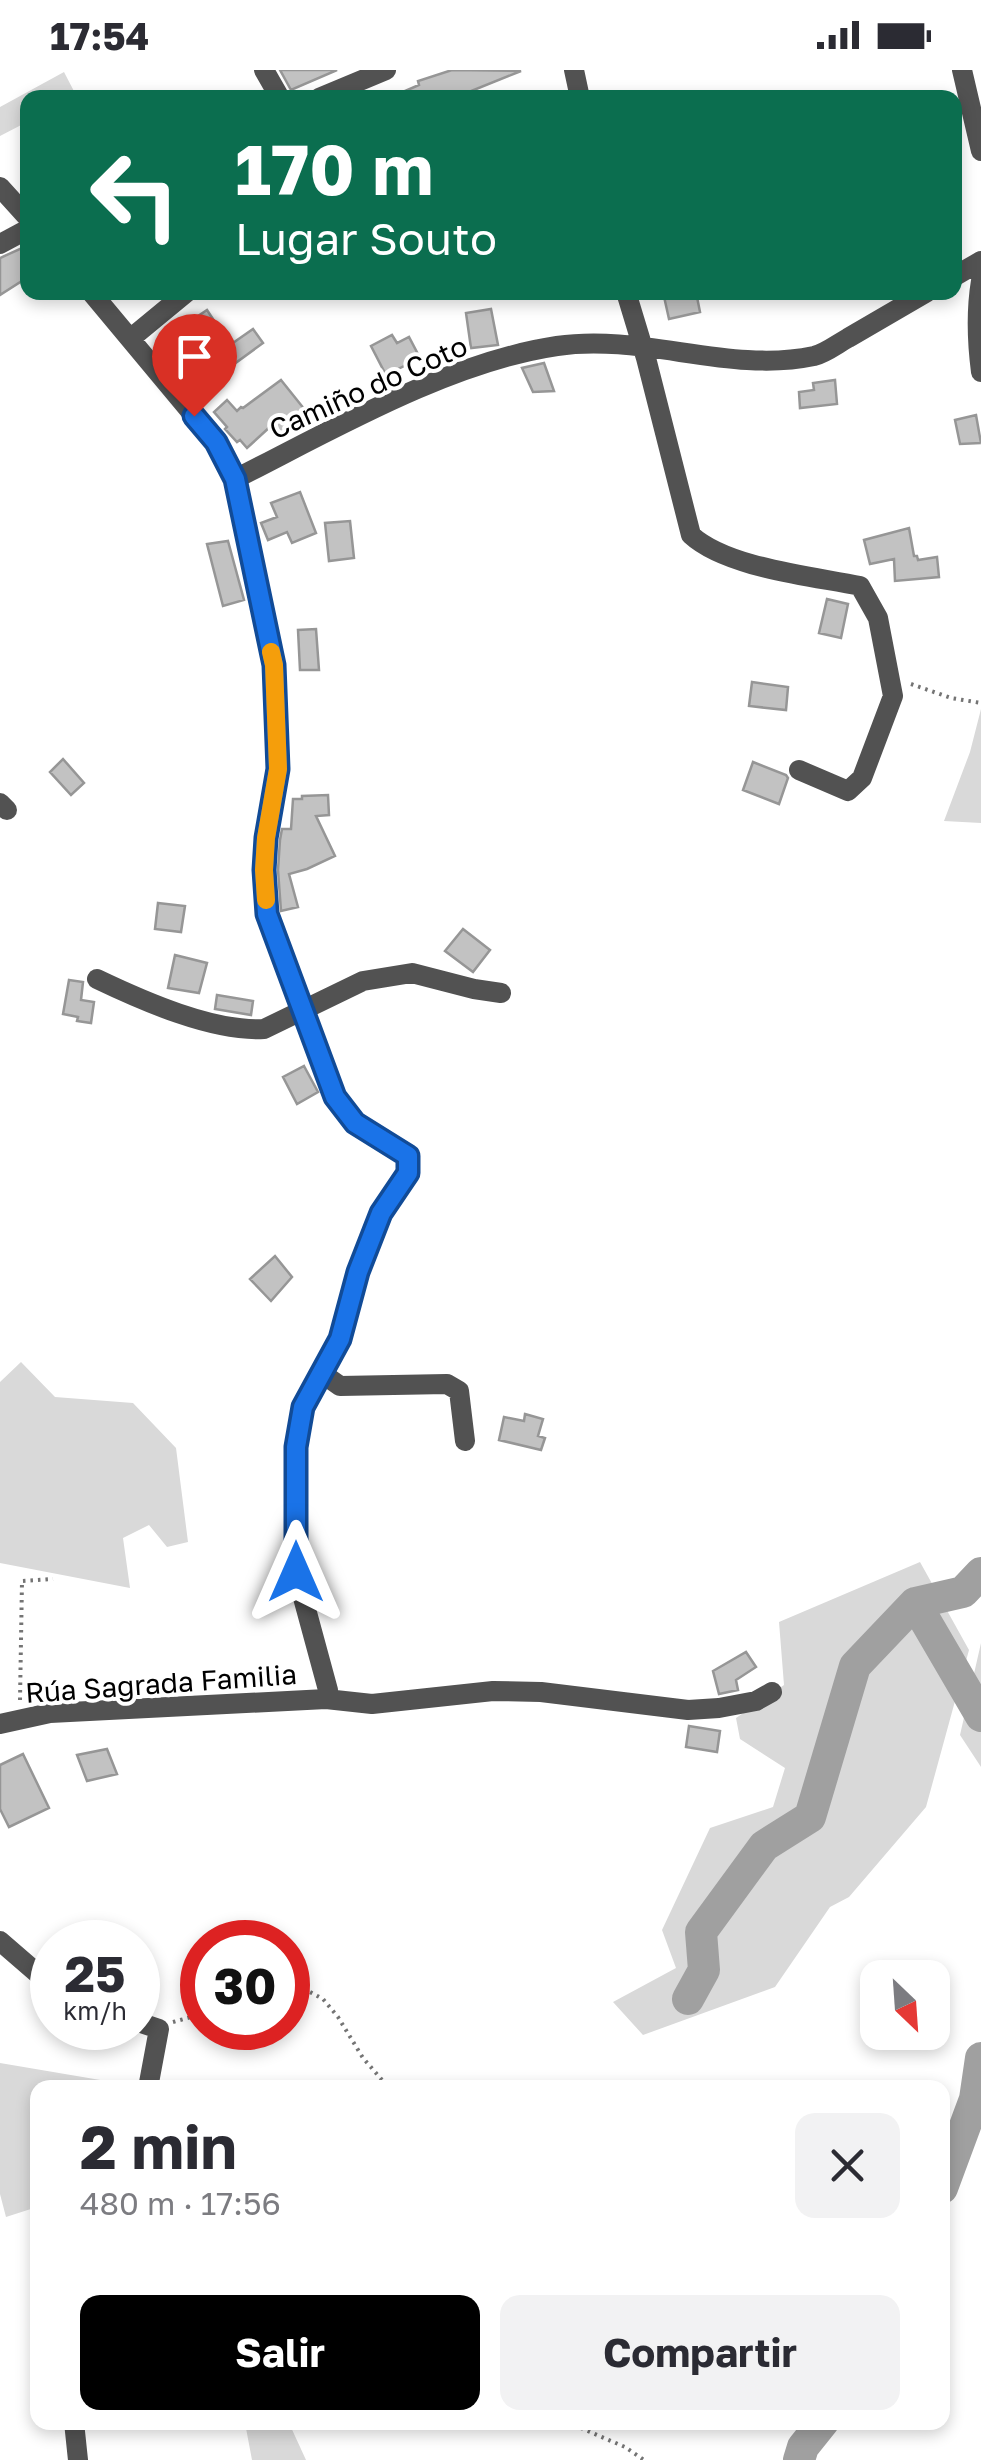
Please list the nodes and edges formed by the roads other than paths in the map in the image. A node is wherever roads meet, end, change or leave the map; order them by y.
1 (386, 70) edge
2 (962, 70) edge
3 (338, 90) edge
4 (980, 143) edge
5 (0, 187) edge
6 (20, 209) edge
7 (981, 281) edge
8 (98, 300) edge
9 (176, 300) edge
10 (628, 300) edge
11 (913, 300) edge
12 (130, 339) junction
13 (642, 346) junction
14 (981, 372) edge
15 (235, 479) junction
16 (799, 770) dead end
17 (97, 978) dead end
18 (501, 993) dead end
19 (302, 1011) junction
20 (322, 1374) junction
21 (466, 1441) dead end
22 (772, 1692) dead end
23 (326, 1699) junction
24 (10, 1722) edge
25 (0, 1942) edge
26 (30, 1967) edge
27 (156, 2050) edge
28 (150, 2080) edge
29 (75, 2430) edge
30 (78, 2460) edge

1 - 3 street
2 - 4 street
5 - 6 street
7 - 14 street
8 - 12 street
9 - 12 street
10 - 13 street
11 - 13 street, Camiño do Coto
12 - 15 street
13 - 15 street, Camiño do Coto
13 - 16 street
15 - 19 street
17 - 19 street
18 - 19 street
19 - 20 street
20 - 21 street
20 - 23 street
22 - 23 street, Rúa Sagrada Familia
23 - 24 street, Rúa Sagrada Familia
25 - 26 street
27 - 28 street
29 - 30 street

